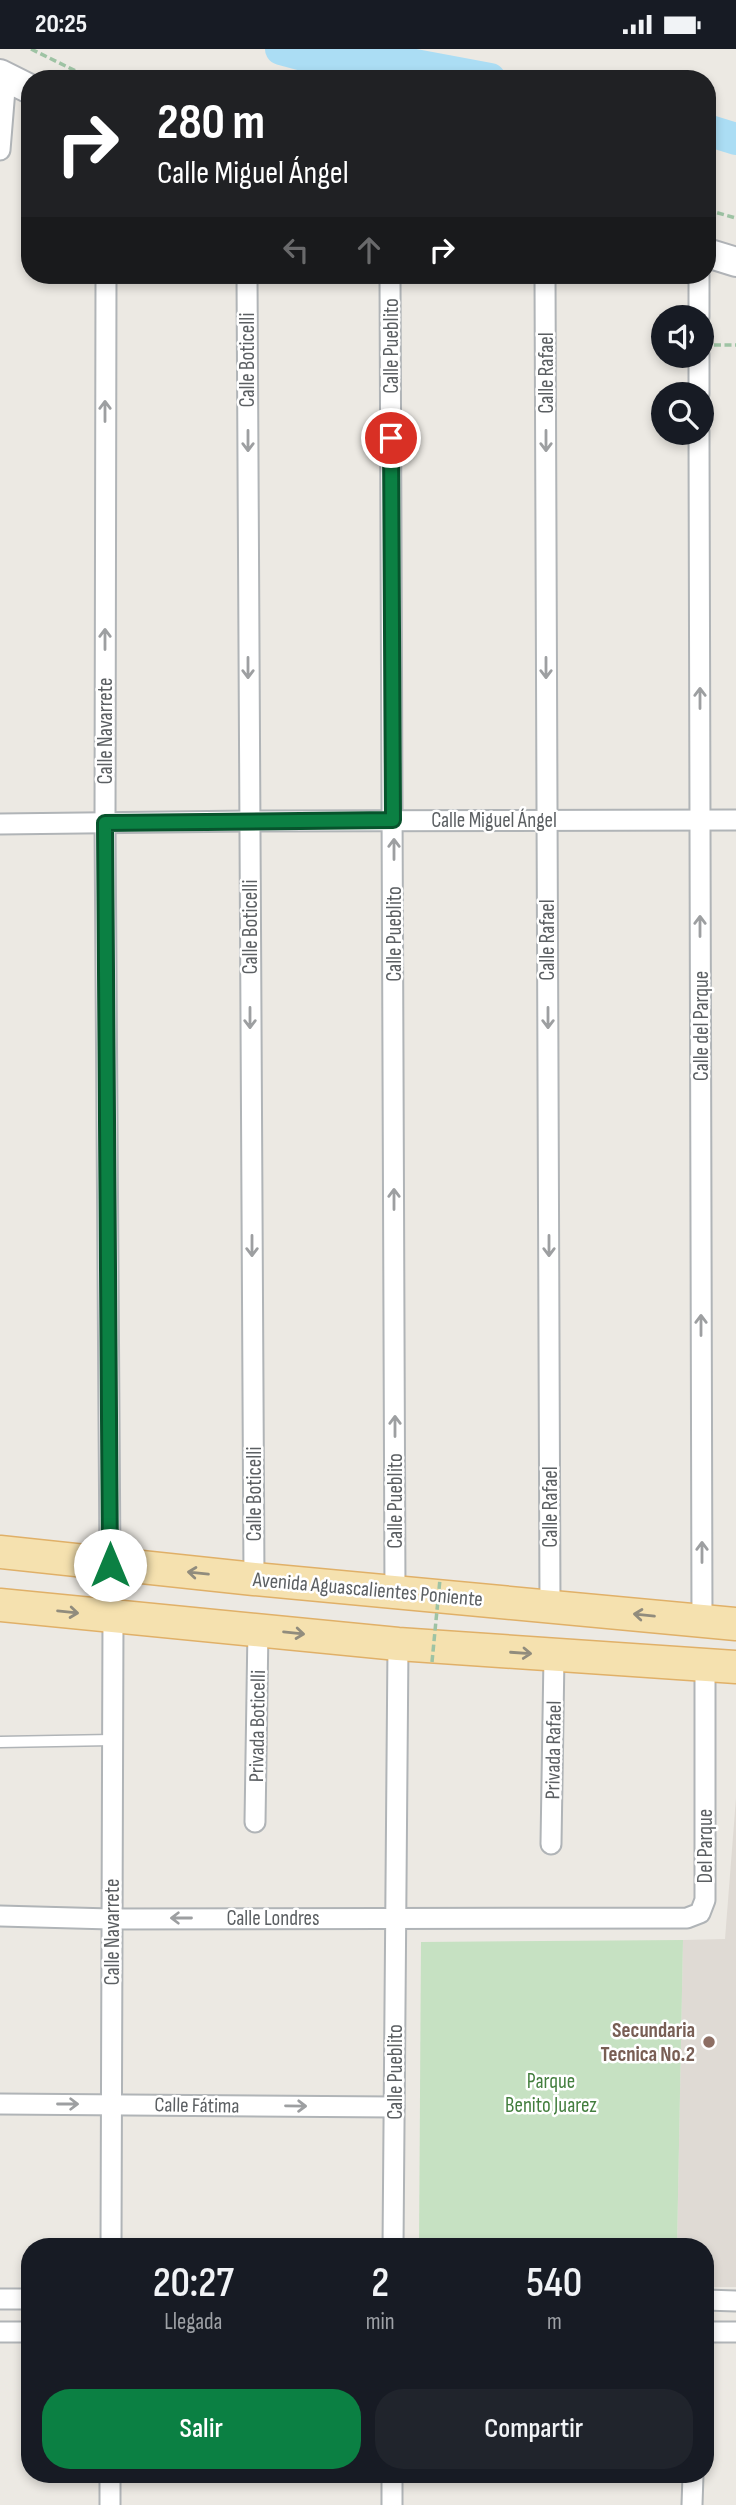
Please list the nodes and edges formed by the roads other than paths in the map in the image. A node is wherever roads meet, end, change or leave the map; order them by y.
1 (12, 80) edge
2 (0, 150) edge
3 (716, 256) edge
4 (736, 262) edge
5 (106, 284) edge
6 (247, 284) edge
7 (390, 284) edge
8 (545, 284) edge
9 (699, 284) edge
10 (699, 305) edge
11 (699, 445) edge
12 (547, 819) junction
13 (393, 820) junction
14 (700, 820) junction
15 (736, 820) edge
16 (249, 821) junction
17 (105, 823) junction
18 (0, 824) edge
19 (0, 1552) edge
20 (110, 1565) junction
21 (254, 1579) junction
22 (395, 1593) junction
23 (0, 1605) edge
24 (550, 1605) junction
25 (113, 1617) junction
26 (702, 1620) junction
27 (736, 1624) edge
28 (258, 1629) junction
29 (398, 1644) junction
30 (554, 1655) junction
31 (705, 1664) junction
32 (736, 1667) edge
33 (112, 1740) junction
34 (0, 1742) edge
35 (256, 1822) dead end
36 (551, 1844) dead end
37 (0, 1916) edge
38 (396, 1917) junction
39 (111, 1919) junction
40 (545, 1919) joint
41 (0, 2104) edge
42 (112, 2104) junction
43 (394, 2107) junction
44 (111, 2238) edge
45 (393, 2238) edge
46 (0, 2299) edge
47 (21, 2299) edge
48 (714, 2300) edge
49 (736, 2301) edge
50 (0, 2332) edge
51 (21, 2332) edge
52 (714, 2332) edge
53 (736, 2332) edge
54 (110, 2483) edge
55 (392, 2483) edge
56 (693, 2483) edge
57 (110, 2505) edge
58 (392, 2505) edge
59 (692, 2505) edge

1 - 2 street
3 - 4 street
17 -> 5 street, Calle Navarrete
6 -> 16 street, Calle Boticelli
7 - 13 street, Calle Pueblito
8 -> 12 street, Calle Rafael
9 - 10 street
14 -> 11 street, Calle del Parque
12 - 13 street, Calle Miguel Ángel
12 - 14 street, Calle Miguel Ángel
12 -> 24 street, Calle Rafael
13 - 16 street, Calle Miguel Ángel
22 -> 13 street, Calle Pueblito
14 - 15 street, Calle Miguel Ángel
26 -> 14 street, Calle del Parque
16 - 17 street, Calle Miguel Ángel
16 -> 21 street, Calle Boticelli
17 - 18 street, Calle Miguel Ángel
17 - 20 street, Calle Navarrete
19 - 20 main road, Avenida Aguascalientes Poniente
21 -> 20 main road, Avenida Aguascalientes Poniente
21 - 22 main road, Avenida Aguascalientes Poniente
22 - 24 main road, Avenida Aguascalientes Poniente
23 -> 25 main road
26 -> 24 main road, Avenida Aguascalientes Poniente
25 - 28 main road
25 - 33 street, Calle Navarrete
26 - 27 main road, Avenida Aguascalientes Poniente
28 -> 29 main road
28 - 35 street, Privada Boticelli
29 -> 30 main road
29 - 38 street, Calle Pueblito
30 - 31 main road
30 - 36 street, Privada Rafael
31 - 32 main road
31 - 40 street, Del Parque
33 - 34 lane
33 - 39 street, Calle Navarrete
37 - 39 street, Calle Londres
38 -> 39 street, Calle Londres
38 - 40 street, Calle Londres
38 - 43 street, Calle Pueblito
39 - 42 street, Calle Navarrete
41 -> 42 street, Calle Fátima
42 -> 43 street, Calle Fátima
42 - 44 street, Calle Navarrete
43 - 45 street, Calle Pueblito
46 - 47 street
48 - 49 street
50 - 51 street
52 - 53 street
54 - 57 street
55 - 58 street
56 - 59 street

